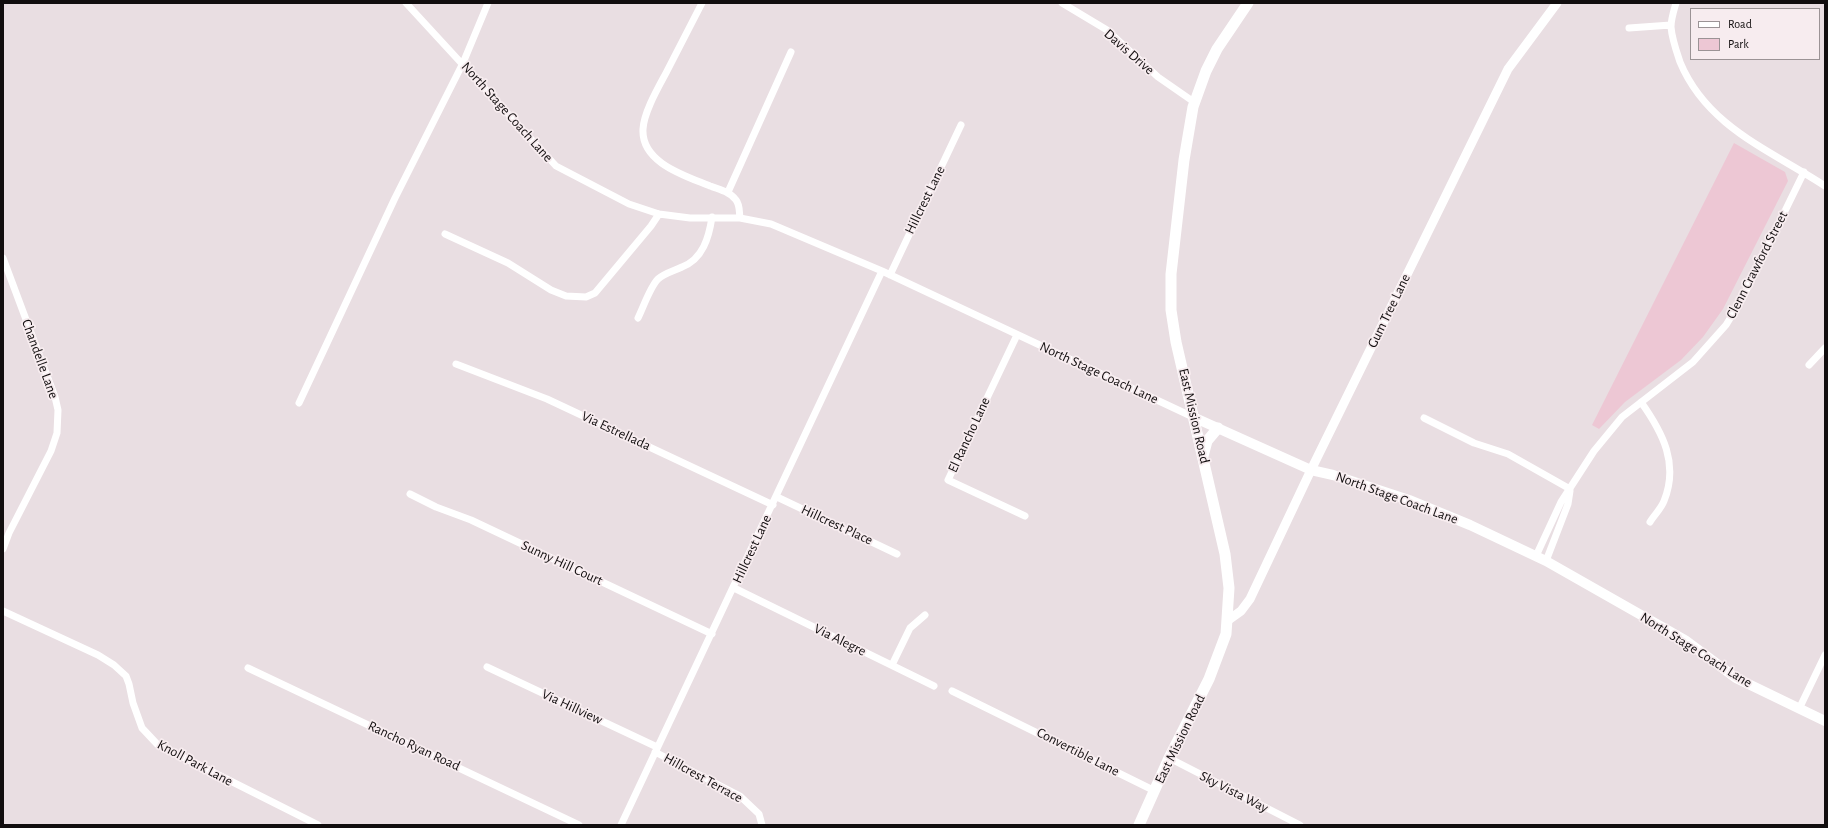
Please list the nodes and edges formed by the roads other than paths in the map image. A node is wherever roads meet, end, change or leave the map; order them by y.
1 (406, 3) edge
2 (488, 3) edge
3 (702, 3) edge
4 (1062, 3) edge
5 (1248, 3) edge
6 (1557, 3) edge
7 (1676, 3) edge
8 (1671, 25) junction
9 (1629, 28) dead end
10 (791, 52) dead end
11 (463, 63) junction
12 (1194, 102) junction
13 (961, 125) dead end
14 (1804, 172) junction
15 (1825, 186) edge
16 (728, 192) junction
17 (659, 214) junction
18 (712, 217) junction
19 (740, 218) junction
20 (445, 234) dead end
21 (3, 258) edge
22 (882, 271) junction
23 (890, 275) junction
24 (638, 318) dead end
25 (1017, 335) junction
26 (1825, 348) edge
27 (456, 364) dead end
28 (1809, 365) dead end
29 (1641, 402) junction
30 (299, 403) dead end
31 (1193, 417) junction
32 (1424, 418) dead end
33 (1218, 428) junction
34 (1203, 458) junction
35 (1311, 470) junction
36 (1570, 489) junction
37 (410, 494) dead end
38 (777, 496) junction
39 (773, 505) junction
40 (1025, 516) dead end
41 (1650, 522) dead end
42 (3, 548) edge
43 (897, 554) dead end
44 (1541, 559) junction
45 (734, 588) junction
46 (3, 611) edge
47 (925, 615) dead end
48 (1227, 621) junction
49 (712, 634) junction
50 (1825, 655) edge
51 (892, 666) junction
52 (487, 667) dead end
53 (248, 668) dead end
54 (934, 686) dead end
55 (952, 691) dead end
56 (1799, 709) junction
57 (1825, 721) edge
58 (656, 750) junction
59 (1169, 758) junction
60 (1155, 790) junction
61 (318, 825) edge
62 (579, 825) edge
63 (620, 825) edge
64 (762, 825) edge
65 (1139, 825) edge
66 (1300, 825) edge

1 - 11 street, North Stage Coach Lane
2 - 11 street
3 - 16 street
4 - 12 street, Davis Drive
5 - 12 main road, East Mission Road
6 - 35 street, Gum Tree Lane
7 - 8 street
8 - 9 street
8 - 14 street
10 - 16 street
11 - 17 street, North Stage Coach Lane
11 - 30 street
12 - 31 main road, East Mission Road
13 - 23 street, Hillcrest Lane
14 - 15 street
14 - 29 street, Clenn Crawford Street
16 - 19 street
17 - 18 street, North Stage Coach Lane
17 - 20 street
18 - 19 street, North Stage Coach Lane
18 - 24 street
19 - 22 street, North Stage Coach Lane
21 - 42 street, Chandelle Lane
22 - 23 street, North Stage Coach Lane
22 - 38 street, Hillcrest Lane
23 - 25 street, North Stage Coach Lane
25 - 31 street, North Stage Coach Lane
25 - 40 street, El Rancho Lane
26 - 28 street
27 - 39 street, Via Estrellada
29 - 36 street, Clenn Crawford Street
29 - 41 street
31 - 33 main road, North Stage Coach Lane
31 - 34 main road, East Mission Road
32 - 36 street
33 - 34 main road
33 - 35 main road, North Stage Coach Lane
34 - 48 main road, East Mission Road
35 - 44 main road, North Stage Coach Lane
35 - 48 street, Gum Tree Lane
36 - 44 street, Clenn Crawford Street
37 - 49 street, Sunny Hill Court
38 - 39 street, Hillcrest Lane
38 - 43 street, Hillcrest Place
39 - 45 street, Hillcrest Lane
44 - 56 main road, North Stage Coach Lane
45 - 49 street, Hillcrest Lane
45 - 51 street, Via Alegre
46 - 61 street, Knoll Park Lane
47 - 51 street
48 - 59 main road, East Mission Road
49 - 58 street, Hillcrest Lane
50 - 56 street
51 - 54 street, Via Alegre
52 - 58 street, Via Hillview
53 - 62 street, Rancho Ryan Road
55 - 60 street, Convertible Lane
56 - 57 main road, North Stage Coach Lane
58 - 63 street, Hillcrest Lane
58 - 64 street, Hillcrest Terrace
59 - 60 main road, East Mission Road
59 - 66 street, Sky Vista Way
60 - 65 main road, East Mission Road

